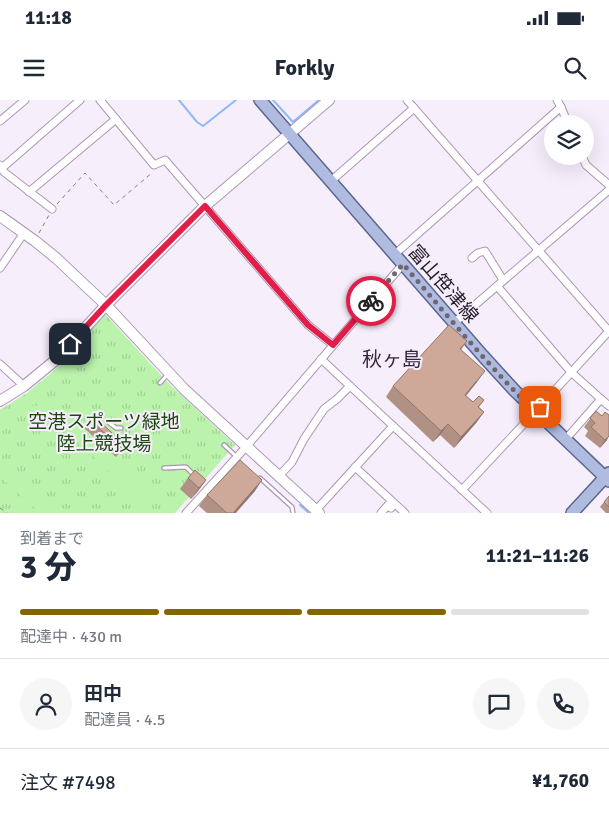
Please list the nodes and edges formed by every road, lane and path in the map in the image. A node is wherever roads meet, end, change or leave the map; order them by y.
1 (25, 100) edge
2 (80, 100) edge
3 (100, 100) edge
4 (260, 100) edge
5 (329, 100) edge
6 (408, 100) edge
7 (557, 100) edge
8 (561, 107) junction
9 (414, 108) junction
10 (564, 115) edge
11 (116, 119) junction
12 (0, 121) edge
13 (290, 134) junction
14 (154, 164) junction
15 (586, 165) edge
16 (1, 166) edge
17 (331, 181) junction
18 (478, 181) junction
19 (609, 185) edge
20 (609, 190) edge
21 (29, 192) junction
22 (205, 206) junction
23 (52, 210) junction
24 (0, 216) edge
25 (24, 233) junction
26 (35, 240) junction
27 (538, 250) junction
28 (395, 254) junction
29 (472, 258) dead end
30 (403, 264) junction
31 (0, 268) edge
32 (503, 280) junction
33 (497, 286) junction
34 (106, 305) junction
35 (454, 324) junction
36 (609, 331) edge
37 (333, 345) junction
38 (321, 359) junction
39 (0, 364) edge
40 (571, 372) junction
41 (168, 373) junction
42 (160, 383) dead end
43 (24, 386) junction
44 (350, 386) junction
45 (601, 399) junction
46 (0, 401) edge
47 (609, 406) edge
48 (535, 412) junction
49 (107, 421) dead end
50 (393, 426) junction
51 (121, 428) dead end
52 (565, 440) junction
53 (224, 444) dead end
54 (246, 447) junction
55 (237, 457) junction
56 (244, 464) edge
57 (355, 467) junction
58 (164, 468) dead end
59 (257, 476) edge
60 (279, 476) junction
61 (608, 477) edge
62 (199, 480) edge
63 (462, 490) junction
64 (0, 508) edge
65 (392, 508) edge
66 (318, 511) edge
67 (7, 513) edge
68 (186, 513) edge
69 (293, 513) edge
70 (381, 513) edge
71 (405, 513) edge
72 (486, 513) edge
73 (572, 513) edge

1 - 12 street
2 - 16 street
3 - 11 street
4 - 13 main road, 富山笹津線
5 - 13 street
6 - 9 street
7 - 8 street
8 - 10 street
8 - 18 street
9 - 17 street
9 - 18 street
11 - 14 street
11 - 21 street
13 - 17 main road, 富山笹津線
13 - 22 street
14 - 22 street
14 - 23 path
15 - 19 street
16 - 21 street
17 - 28 main road, 富山笹津線
18 - 27 street
18 - 28 street
20 - 27 street
21 - 23 street
22 - 34 street
22 - 37 street
23 - 26 path
24 - 25 street
25 - 26 street
25 - 31 street
26 - 34 street
27 - 32 street
27 - 36 street
28 - 30 main road, 富山笹津線
29 - 32 street
30 - 35 main road, 富山笹津線
30 - 37 street
32 - 33 street
33 - 35 street
33 - 40 street
34 - 41 street
34 - 43 street
35 - 48 main road, 富山笹津線
36 - 40 street
37 - 38 street
38 - 44 street
38 - 54 street
39 - 43 street
40 - 45 street
40 - 48 street
41 - 42 lane
41 - 54 street
43 - 46 street
44 - 50 street
44 - 60 street
45 - 47 street
45 - 52 street
48 - 52 main road, 富山笹津線
48 - 63 street
49 - 51 lane
50 - 57 street
50 - 63 street
52 - 61 main road, 富山笹津線
53 - 55 lane
54 - 55 street
54 - 60 street
55 - 56 lane
55 - 68 street
57 - 65 street
57 - 66 street
58 - 62 lane
59 - 69 lane
60 - 66 street
61 - 73 main road
63 - 72 street
64 - 67 path
65 - 70 street
65 - 71 street

